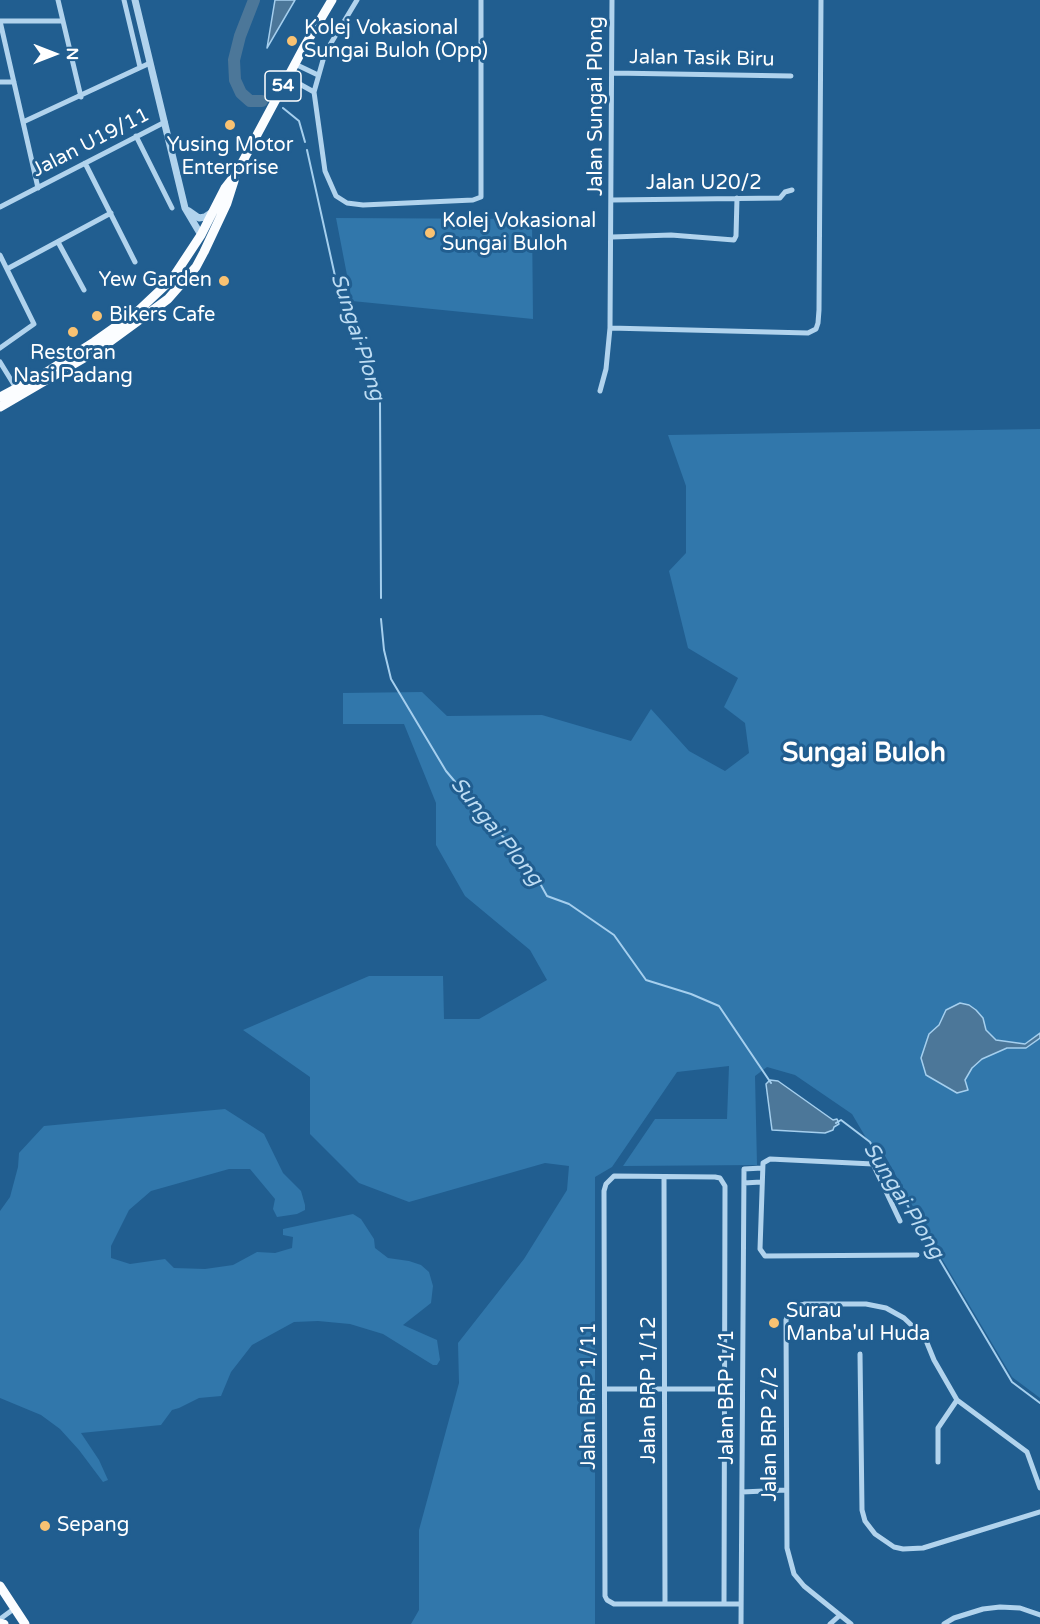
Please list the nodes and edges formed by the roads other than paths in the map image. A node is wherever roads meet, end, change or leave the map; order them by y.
1 (58, 0) edge
2 (124, 0) edge
3 (135, 0) edge
4 (332, 0) edge
5 (357, 0) edge
6 (481, 0) edge
7 (612, 0) edge
8 (821, 0) edge
9 (0, 21) edge
10 (63, 21) junction
11 (150, 63) junction
12 (295, 64) junction
13 (141, 68) junction
14 (613, 73) junction
15 (318, 75) junction
16 (790, 76) dead end
17 (287, 77) junction
18 (0, 82) edge
19 (14, 82) junction
20 (314, 92) junction
21 (81, 97) junction
22 (23, 122) junction
23 (165, 122) junction
24 (136, 136) junction
25 (85, 163) junction
26 (236, 174) junction
27 (38, 188) junction
28 (792, 190) dead end
29 (737, 198) junction
30 (612, 200) junction
31 (227, 203) junction
32 (0, 207) edge
33 (171, 208) dead end
34 (185, 208) junction
35 (213, 211) junction
36 (111, 213) junction
37 (201, 235) junction
38 (612, 237) junction
39 (58, 242) junction
40 (0, 255) edge
41 (135, 262) dead end
42 (4, 267) edge
43 (84, 290) dead end
44 (168, 299) junction
45 (610, 328) junction
46 (0, 348) edge
47 (0, 362) edge
48 (7, 374) junction
49 (0, 379) edge
50 (16, 388) junction
51 (600, 391) dead end
52 (0, 397) edge
53 (0, 407) edge
54 (762, 1168) junction
55 (664, 1177) junction
56 (761, 1182) junction
57 (744, 1183) junction
58 (900, 1221) dead end
59 (917, 1255) dead end
60 (860, 1354) dead end
61 (605, 1389) junction
62 (664, 1389) junction
63 (726, 1389) junction
64 (957, 1401) junction
65 (938, 1462) dead end
66 (1040, 1488) edge
67 (786, 1490) junction
68 (742, 1492) junction
69 (1040, 1512) edge
70 (0, 1586) edge
71 (3, 1599) edge
72 (665, 1604) junction
73 (724, 1604) junction
74 (741, 1604) junction
75 (15, 1608) junction
76 (839, 1616) junction
77 (1040, 1616) edge
78 (0, 1621) edge
79 (4, 1624) edge
80 (25, 1624) edge
81 (741, 1624) edge
82 (831, 1624) edge
83 (851, 1624) edge
84 (944, 1624) edge

1 - 10 street
2 - 13 street
3 - 11 street
4 - 12 highway, 54
5 - 15 street
6 - 20 street
7 - 14 street, Jalan Sungai Plong
8 - 45 street
9 - 10 street
9 - 19 street
10 - 21 street
11 - 13 street
11 - 23 street
12 - 15 street
12 - 17 highway, 54
13 - 21 street
14 - 16 street, Jalan Tasik Biru
14 - 30 street, Jalan Sungai Plong
15 - 20 street
17 - 20 street
17 - 26 highway, 54
18 - 19 street
19 - 22 street
21 - 22 street
22 - 27 street
23 - 24 street, Jalan U19/11
23 - 34 street
24 - 25 street, Jalan U19/11
24 - 33 street
25 - 27 street, Jalan U19/11
25 - 36 street
26 - 31 highway, 54
26 - 35 highway, 54
27 - 32 street, Jalan U19/11
28 - 29 street, Jalan U20/2
29 - 30 street, Jalan U20/2
29 - 38 street
30 - 38 street, Jalan Sungai Plong
31 - 37 highway
31 - 44 highway, 54
34 - 35 street
34 - 37 street
35 - 37 highway, 54
36 - 39 street
36 - 41 street
37 - 44 highway
37 - 50 highway, 54
38 - 45 street, Jalan Sungai Plong
39 - 42 street
39 - 43 street
40 - 42 street
42 - 46 street
44 - 53 highway, 54
45 - 51 street, Jalan Sungai Plong
47 - 48 street
48 - 49 street
48 - 50 street
50 - 52 highway, 54
54 - 56 street
54 - 57 street, Jalan BRP 1/1
54 - 58 street
55 - 61 street, Jalan BRP 1/11
55 - 62 street, Jalan BRP 1/12
55 - 63 street, Jalan BRP 1/11
56 - 57 street
56 - 59 street
57 - 68 street, Jalan BRP 1/1
60 - 69 street
61 - 62 street
61 - 72 street, Jalan BRP 1/11
62 - 63 street
62 - 72 street, Jalan BRP 1/12
63 - 73 street
64 - 65 street
64 - 66 street, Jalan BRP 2/2
64 - 67 street, Jalan BRP 2/2
67 - 68 street
67 - 76 street, Jalan BRP 2/2
68 - 74 street, Jalan BRP 1/1
70 - 71 highway
71 - 75 highway
72 - 73 street, Jalan BRP 1/11
73 - 74 street, Jalan BRP 1/11
74 - 81 street, Jalan BRP 1/1
75 - 78 street
75 - 80 highway
76 - 82 street
76 - 83 street, Jalan BRP 2/2
77 - 84 street
78 - 79 highway

